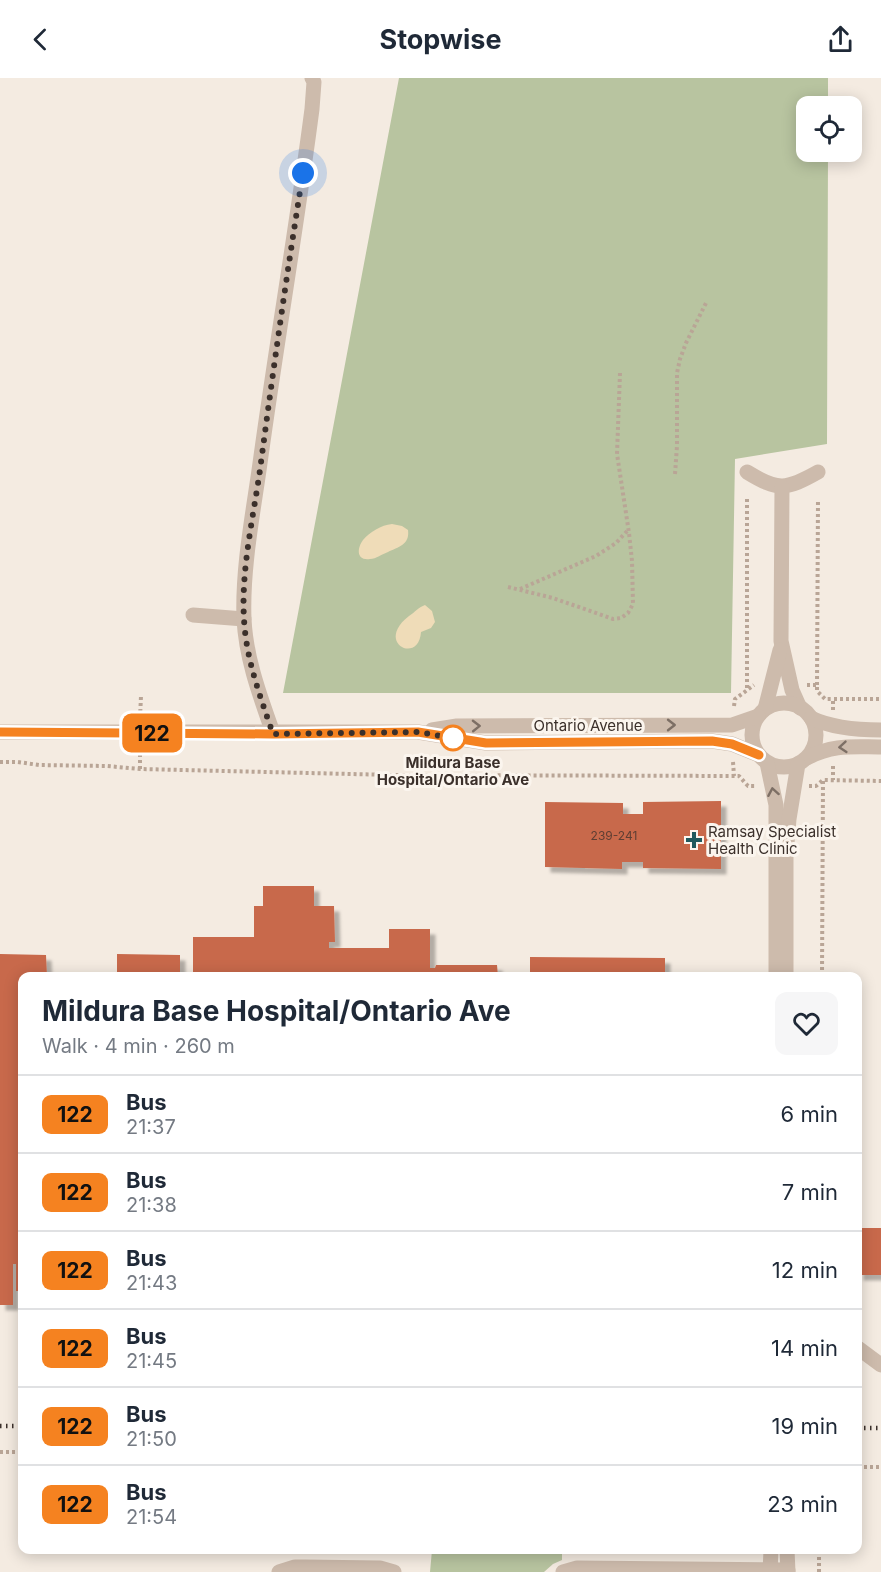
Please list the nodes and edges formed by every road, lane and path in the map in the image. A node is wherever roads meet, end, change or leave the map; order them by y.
1 (312, 78) edge
2 (706, 303) dead end
3 (620, 373) dead end
4 (747, 472) dead end
5 (818, 472) dead end
6 (675, 474) dead end
7 (782, 487) junction
8 (747, 499) dead end
9 (818, 499) dead end
10 (629, 530) junction
11 (508, 587) dead end
12 (519, 589) junction
13 (193, 615) dead end
14 (244, 619) junction
15 (781, 641) junction
16 (817, 685) dead end
17 (747, 690) dead end
18 (800, 708) junction
19 (762, 713) junction
20 (811, 718) junction
21 (881, 730) edge
22 (0, 732) edge
23 (418, 732) junction
24 (273, 734) junction
25 (881, 747) edge
26 (763, 759) junction
27 (802, 761) junction
28 (0, 762) edge
29 (823, 780) junction
30 (881, 781) edge
31 (773, 787) junction
32 (794, 787) junction
33 (776, 972) edge
34 (786, 972) edge
35 (822, 972) edge
36 (862, 1351) edge
37 (881, 1365) edge
38 (0, 1452) edge
39 (18, 1452) edge
40 (862, 1467) edge
41 (881, 1467) edge
42 (771, 1554) edge
43 (787, 1554) edge
44 (819, 1554) edge
45 (770, 1571) edge
46 (788, 1571) edge
47 (279, 1572) edge
48 (394, 1572) edge
49 (563, 1572) edge
50 (819, 1572) edge

1 - 14 street
2 - 6 path
3 - 10 path
4 - 7 street
5 - 7 street
7 - 15 street
8 - 17 path
9 - 16 path
10 - 12 path
10 - 12 path
11 - 12 path
13 - 14 street
14 - 24 street
15 - 18 street
15 - 19 street
18 - 19 street
18 - 20 street
23 -> 19 street, Ontario Avenue
19 - 26 street
20 - 21 street
20 - 27 street
22 - 24 street, Ontario Avenue
23 - 24 street, Ontario Avenue
23 - 26 street, Ontario Avenue
25 -> 27 street
26 - 27 street
26 - 31 street
27 - 32 street
28 - 31 path
29 - 30 path
29 - 32 path
29 - 35 path
33 -> 31 street
32 - 34 street
36 - 37 street
38 - 39 path
40 - 41 path
42 - 45 street
43 - 46 street
44 - 50 path
45 - 46 street
45 - 49 street
47 - 48 street

